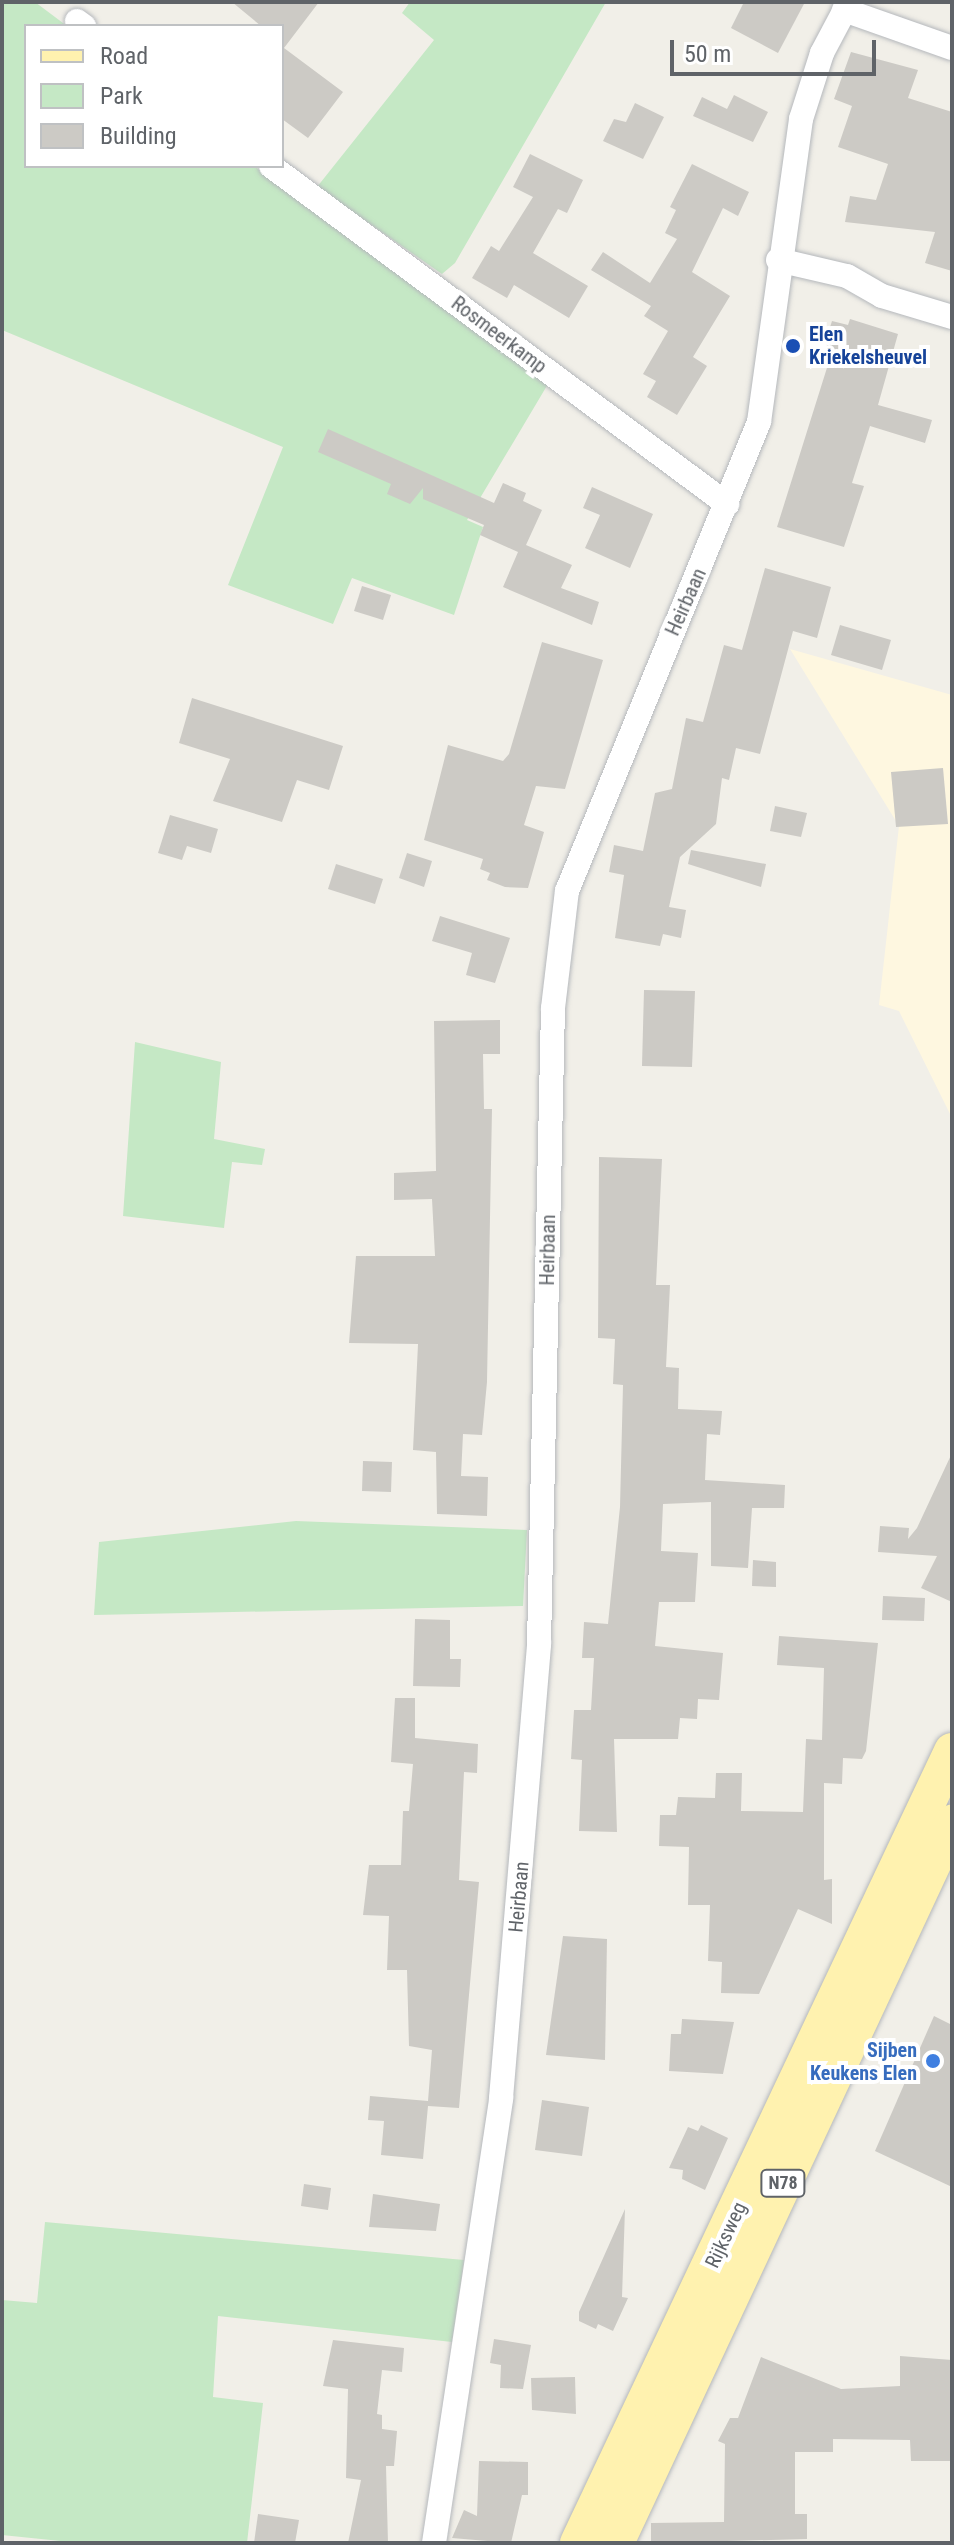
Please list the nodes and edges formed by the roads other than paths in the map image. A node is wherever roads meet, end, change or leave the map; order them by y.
1 (847, 6) edge
2 (952, 48) edge
3 (274, 168) edge
4 (778, 260) junction
5 (952, 317) edge
6 (727, 504) junction
7 (952, 1751) edge
8 (952, 1823) edge
9 (434, 2543) edge
10 (578, 2543) edge
11 (616, 2543) edge

1 - 2 street
1 - 4 street, Heirbaan
3 - 6 street, Rosmeerkamp
4 - 5 street
4 - 6 street, Heirbaan
6 - 9 street, Heirbaan
7 - 10 main road, Rijksweg / N78
8 - 11 main road, Rijksweg / N78

